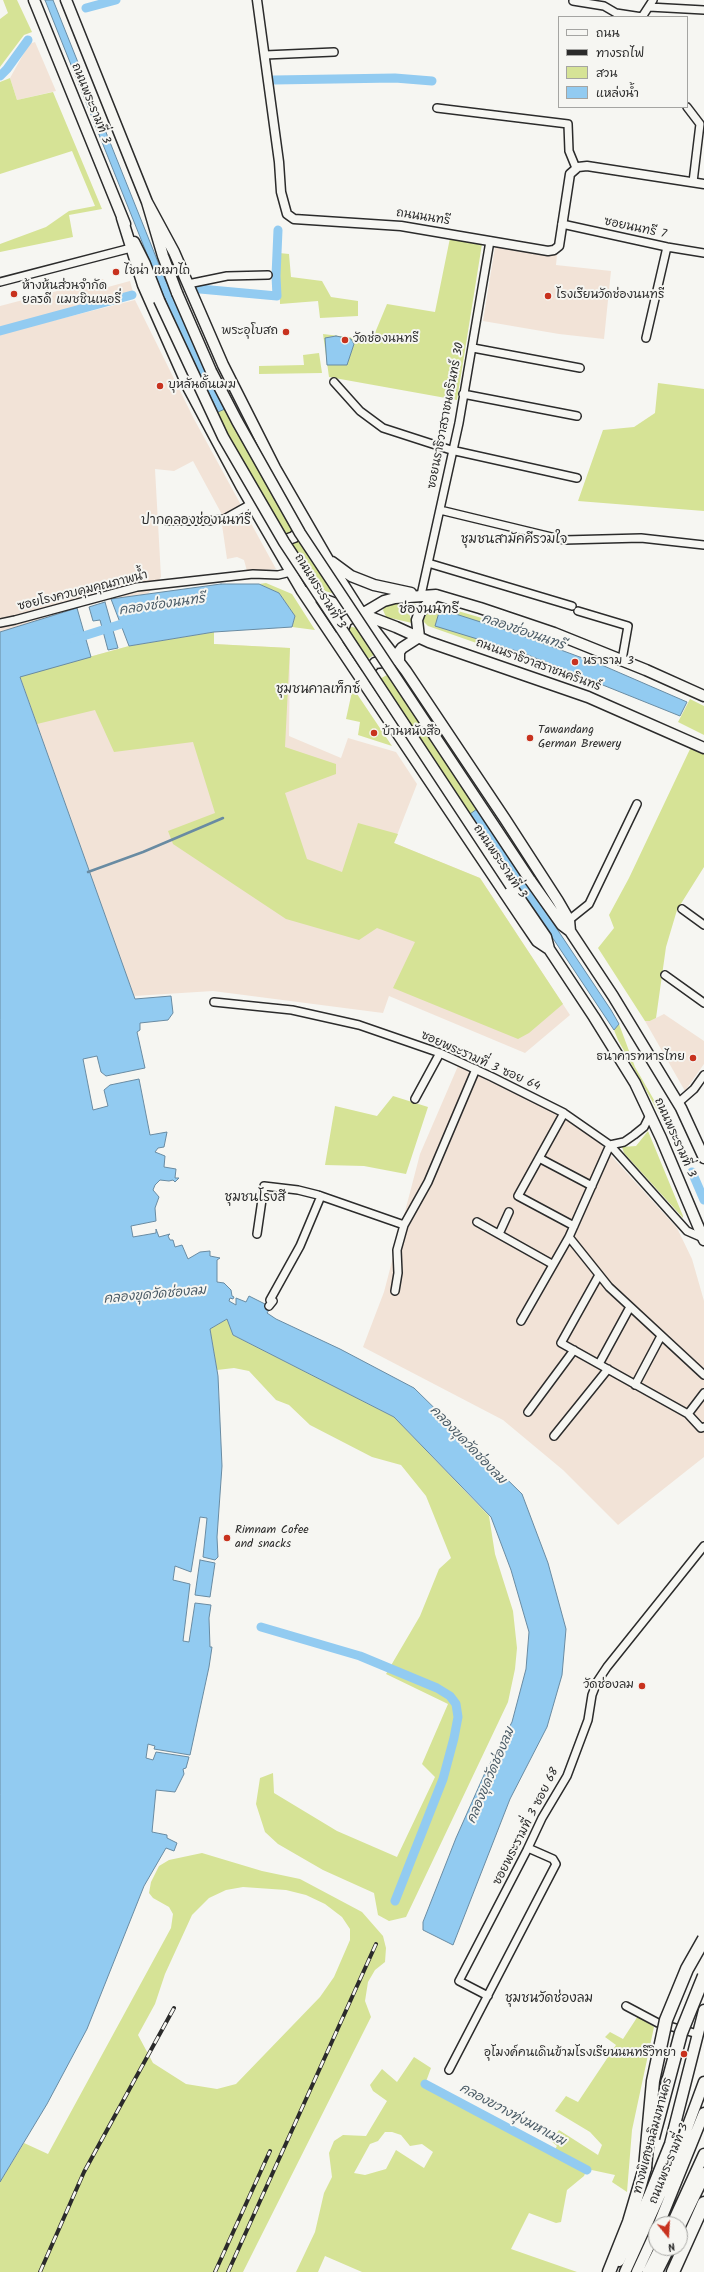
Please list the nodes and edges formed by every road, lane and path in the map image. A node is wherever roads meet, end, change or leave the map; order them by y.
1 (34, 0) edge
2 (66, 0) edge
3 (257, 0) edge
4 (573, 1) dead end
5 (651, 3) edge
6 (704, 10) edge
7 (636, 16) edge
8 (643, 16) edge
9 (334, 52) dead end
10 (265, 55) junction
11 (437, 108) dead end
12 (688, 108) edge
13 (576, 168) junction
14 (693, 182) junction
15 (704, 184) edge
16 (147, 202) junction
17 (122, 218) junction
18 (562, 224) junction
19 (490, 241) junction
20 (667, 247) junction
21 (131, 248) junction
22 (704, 253) edge
23 (268, 275) dead end
24 (0, 282) edge
25 (188, 284) junction
26 (646, 338) dead end
27 (472, 348) junction
28 (580, 368) dead end
29 (334, 382) dead end
30 (463, 394) junction
31 (577, 416) dead end
32 (451, 450) junction
33 (577, 478) dead end
34 (251, 504) junction
35 (440, 510) junction
36 (306, 520) junction
37 (167, 521) dead end
38 (272, 539) junction
39 (704, 546) edge
40 (329, 561) junction
41 (428, 563) junction
42 (291, 572) junction
43 (302, 592) junction
44 (421, 595) junction
45 (436, 595) junction
46 (362, 614) junction
47 (0, 622) edge
48 (419, 637) junction
49 (339, 648) junction
50 (622, 660) junction
51 (399, 662) junction
52 (365, 685) junction
53 (704, 696) edge
54 (704, 748) edge
55 (637, 804) dead end
56 (682, 909) dead end
57 (569, 925) junction
58 (704, 925) edge
59 (549, 949) junction
60 (665, 975) dead end
61 (214, 1002) dead end
62 (704, 1003) edge
63 (440, 1053) junction
64 (476, 1070) junction
65 (704, 1075) edge
66 (415, 1099) dead end
67 (678, 1103) junction
68 (564, 1113) junction
69 (650, 1115) junction
70 (610, 1145) junction
71 (539, 1158) junction
72 (704, 1158) edge
73 (592, 1186) junction
74 (321, 1196) junction
75 (509, 1212) dead end
76 (477, 1222) dead end
77 (404, 1225) junction
78 (574, 1226) junction
79 (257, 1234) dead end
80 (499, 1234) junction
81 (569, 1237) junction
82 (704, 1239) edge
83 (552, 1264) junction
84 (599, 1275) junction
85 (394, 1291) dead end
86 (269, 1306) dead end
87 (630, 1307) junction
88 (521, 1321) dead end
89 (661, 1336) junction
90 (574, 1350) junction
91 (599, 1364) junction
92 (608, 1369) junction
93 (704, 1375) edge
94 (635, 1385) junction
95 (704, 1393) edge
96 (528, 1412) dead end
97 (688, 1414) junction
98 (704, 1427) edge
99 (554, 1436) dead end
100 (704, 1546) edge
101 (528, 1848) junction
102 (704, 1939) edge
103 (704, 1976) edge
104 (488, 1996) junction
105 (626, 2006) dead end
106 (704, 2010) edge
107 (701, 2037) edge
108 (449, 2070) dead end
109 (704, 2082) edge
110 (704, 2113) edge
111 (704, 2154) edge
112 (645, 2168) junction
113 (704, 2174) edge
114 (704, 2204) edge
115 (662, 2216) edge
116 (676, 2216) edge
117 (684, 2216) edge
118 (648, 2248) edge
119 (656, 2256) edge
120 (664, 2256) edge
121 (609, 2272) edge
122 (614, 2272) edge
123 (626, 2272) edge
124 (637, 2272) edge
125 (648, 2272) edge
126 (656, 2272) edge
127 (673, 2272) edge

1 - 17 main road, ถนนพระรามที่ 3
2 - 16 main road, ถนนพระรามที่ 3
3 - 10 street, ถนนนนทรี
4 - 7 street
5 - 6 street
5 - 8 street
9 - 10 street
10 - 19 street, ถนนนนทรี
11 - 13 street
12 - 14 street
13 - 14 street
13 - 18 street, ถนนนนทรี
14 - 15 street
16 - 25 main road, ถนนพระรามที่ 3
16 - 57 main road, ถนนพระรามที่ 3, bridge
17 - 21 main road, ถนนพระรามที่ 3
17 - 59 main road, ถนนพระรามที่ 3, bridge
18 - 19 street, ถนนนนทรี
18 - 20 street, ซอยนนทรี 7
19 - 27 street, ซอยนราธิวาสราชนครินทร์ 30
20 - 22 street, ซอยนนทรี 7
20 - 26 street
21 - 24 street
21 - 34 main road, ถนนพระรามที่ 3
23 - 25 street
25 - 36 main road, ถนนพระรามที่ 3
27 - 28 street
27 - 30 street, ซอยนราธิวาสราชนครินทร์ 30
29 - 32 street
30 - 31 street
30 - 32 street, ซอยนราธิวาสราชนครินทร์ 30
32 - 33 street
32 - 35 street, ซอยนราธิวาสราชนครินทร์ 30
34 - 37 street
34 - 38 main road, ถนนพระรามที่ 3
35 - 39 street
35 - 41 street, ซอยนราธิวาสราชนครินทร์ 30
36 - 38 main road
36 - 40 main road, ถนนพระรามที่ 3
38 - 42 main road, ถนนพระรามที่ 3
40 - 44 main road
40 - 46 main road, ถนนพระรามที่ 3
41 - 44 street, ซอยนราธิวาสราชนครินทร์ 30
41 - 50 street
42 - 43 main road, ถนนพระรามที่ 3
42 - 47 street, ซอยโรงควบคุมคุณภาพน้ำ
43 - 46 main road, ถนนนราธิวาสราชนครินทร์
43 - 49 main road, ถนนพระรามที่ 3
44 - 45 main road
44 - 46 main road
45 - 48 main road
45 - 50 main road
46 - 48 main road, ถนนนราธิวาสราชนครินทร์
46 - 49 main road
46 - 51 main road, ถนนพระรามที่ 3
48 - 51 main road
48 - 54 main road, ถนนนราธิวาสราชนครินทร์
49 - 52 main road, ถนนพระรามที่ 3
50 - 53 main road
51 - 52 main road
51 - 57 main road, ถนนพระรามที่ 3
52 - 59 main road, ถนนพระรามที่ 3
55 - 57 street
56 - 58 street
57 - 67 main road, ถนนพระรามที่ 3
59 - 69 main road, ถนนพระรามที่ 3
60 - 62 street
61 - 63 street, ซอยพระรามที่ 3 ซอย 64
63 - 64 street, ซอยพระรามที่ 3 ซอย 64
63 - 66 street
64 - 68 street, ซอยพระรามที่ 3 ซอย 64
64 - 77 street
65 - 67 street
67 - 72 main road, ถนนพระรามที่ 3
68 - 70 street, ซอยพระรามที่ 3 ซอย 64
68 - 71 street
69 - 70 street
69 - 82 main road, ถนนพระรามที่ 3
70 - 73 street
70 - 82 street, ซอยพระรามที่ 3 ซอย 64
71 - 73 street
71 - 78 street
73 - 78 street
74 - 77 street
74 - 79 street
74 - 86 street
75 - 80 street
76 - 80 street
77 - 85 street
78 - 81 street
80 - 83 street
81 - 83 street
81 - 84 street
83 - 88 street
84 - 87 street
84 - 90 street
87 - 89 street
87 - 91 street
89 - 93 street
89 - 94 street
90 - 91 street
90 - 96 street
91 - 92 street
92 - 94 street
92 - 99 street
94 - 97 street
95 - 97 street
97 - 98 street
100 - 101 street, ซอยพระรามที่ 3 ซอย 68
101 - 104 street
101 - 104 street, ซอยพระรามที่ 3 ซอย 68
102 - 112 highway, bridge
103 - 112 highway, ทางพิเศษเฉลิมมหานคร, bridge
104 - 108 street
105 - 107 street
106 - 107 main road, ถนนพระรามที่ 3
107 - 122 main road, ถนนพระรามที่ 3
109 - 123 main road, ถนนพระรามที่ 3
110 - 115 main road, ถนนพระรามที่ 3
111 - 116 main road, ถนนพระรามที่ 3
112 - 121 highway, ทางพิเศษเฉลิมมหานคร
113 - 117 highway
114 - 127 highway
118 - 124 main road
119 - 125 main road
120 - 126 highway

